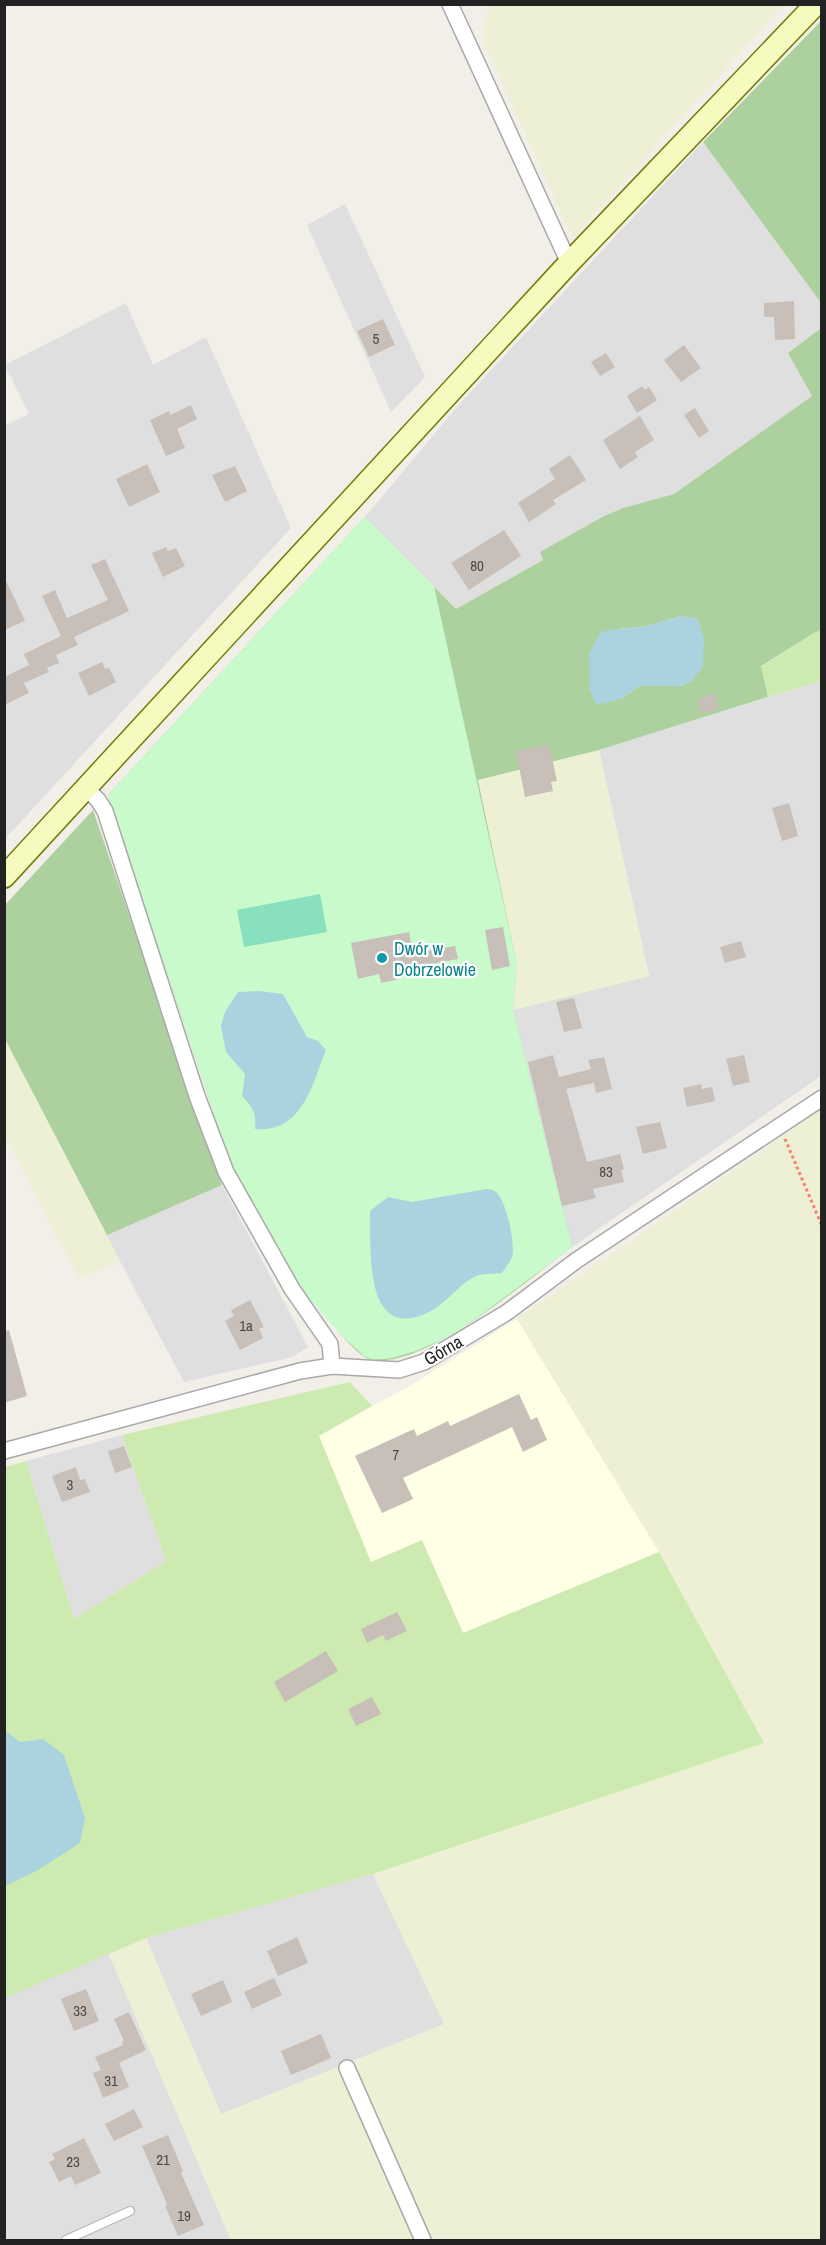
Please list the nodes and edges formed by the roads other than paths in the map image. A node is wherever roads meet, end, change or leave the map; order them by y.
1 (450, 4) edge
2 (816, 4) edge
3 (569, 264) junction
4 (87, 789) junction
5 (4, 877) edge
6 (822, 1098) edge
7 (332, 1366) junction
8 (4, 1451) edge
9 (347, 2068) dead end
10 (130, 2211) dead end
11 (66, 2241) edge
12 (423, 2241) edge

1 - 3 street
2 - 3 main road
3 - 4 main road
4 - 5 main road
4 - 7 street
6 - 7 street, Górna
7 - 8 street, Górna
9 - 12 street
10 - 11 lane

